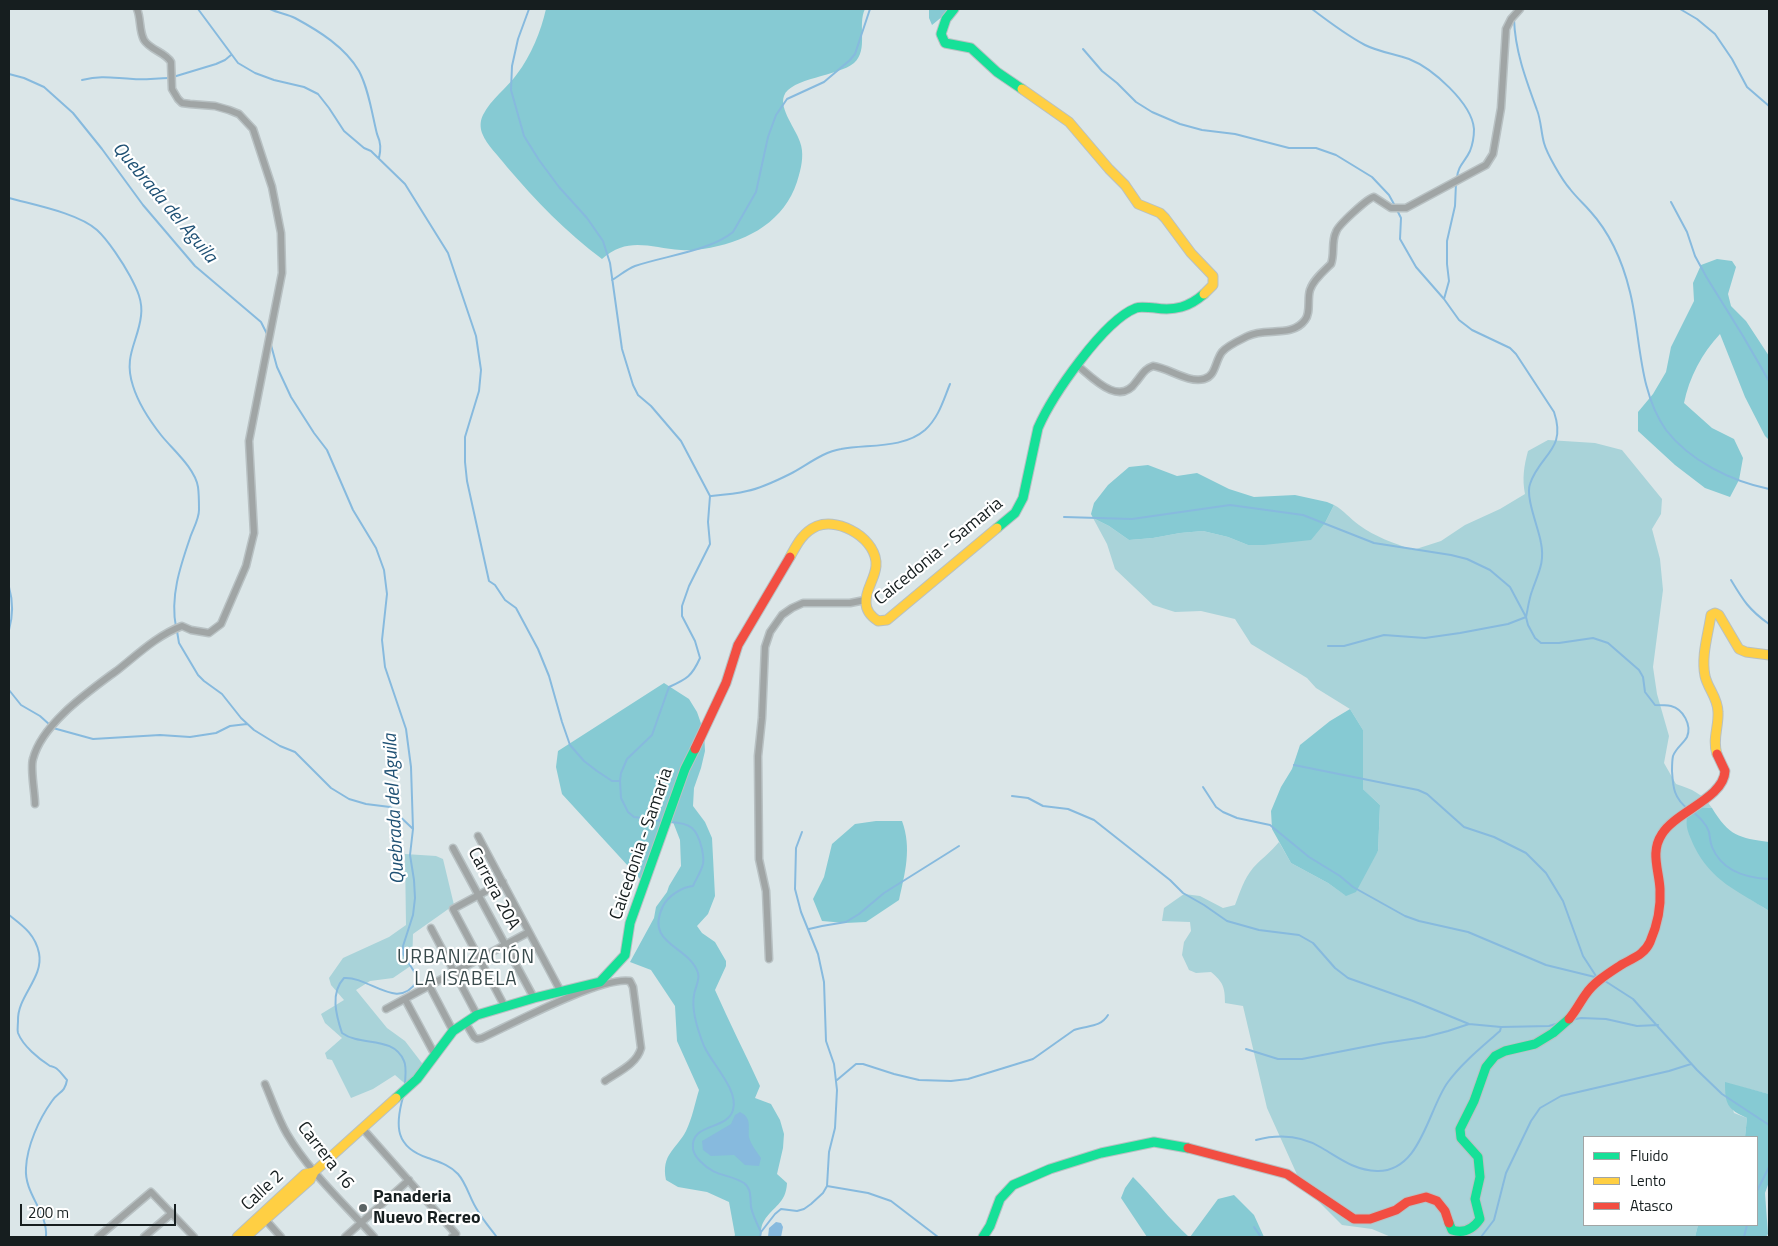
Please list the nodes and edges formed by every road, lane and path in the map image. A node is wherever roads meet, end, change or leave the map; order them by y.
1 (137, 9) edge
2 (954, 9) edge
3 (1520, 9) edge
4 (1077, 366) junction
5 (865, 600) junction
6 (1769, 655) edge
7 (36, 804) dead end
8 (478, 836) dead end
9 (453, 848) dead end
10 (503, 882) junction
11 (479, 895) junction
12 (431, 928) dead end
13 (530, 932) junction
14 (505, 945) junction
15 (768, 958) dead end
16 (480, 959) junction
17 (454, 973) junction
18 (430, 987) junction
19 (561, 992) junction
20 (534, 998) junction
21 (405, 999) junction
22 (505, 1007) junction
23 (386, 1009) dead end
24 (477, 1015) junction
25 (465, 1022) junction
26 (453, 1031) junction
27 (435, 1055) junction
28 (605, 1081) dead end
29 (265, 1084) dead end
30 (363, 1129) junction
31 (314, 1172) junction
32 (408, 1180) junction
33 (172, 1213) junction
34 (263, 1217) junction
35 (361, 1222) junction
36 (454, 1235) edge
37 (100, 1236) edge
38 (144, 1237) edge
39 (193, 1237) edge
40 (237, 1237) edge
41 (246, 1237) edge
42 (281, 1237) edge
43 (345, 1237) edge
44 (374, 1237) edge
45 (983, 1237) edge

1 - 7 street
2 - 4 street, Caicedonia - Samaria
3 - 4 street
4 - 5 street, Caicedonia - Samaria
5 - 15 street
5 - 19 street, Caicedonia - Samaria
6 - 45 street
8 - 10 street
9 - 11 street, Carrera 20A
10 - 11 street
10 - 13 street
11 - 14 street, Carrera 20A
11 - 16 street
12 - 17 street
13 - 14 street
13 - 19 street
14 - 16 street
14 - 20 street, Carrera 20A
16 - 17 street
16 - 22 street
17 - 18 street
17 - 24 street
18 - 21 street
18 - 26 street
19 - 20 street, Caicedonia - Samaria
20 - 22 street, Caicedonia - Samaria
21 - 23 street
21 - 27 street
22 - 24 street, Caicedonia - Samaria
24 - 25 street, Caicedonia - Samaria
25 - 26 street, Caicedonia - Samaria
25 - 28 street
26 - 27 street, Caicedonia - Samaria
27 - 30 street, Caicedonia - Samaria
29 - 31 street, Carrera 16
30 - 31 street, Calle 2
30 - 32 street
31 - 34 street, Calle 2
31 - 35 street, Carrera 16
32 - 35 street
32 - 36 street
33 - 37 street
33 - 38 street
33 - 39 street
34 - 40 street, Calle 2
34 - 41 street, Calle 2
34 - 42 street
35 - 43 street
35 - 44 street, Carrera 16

